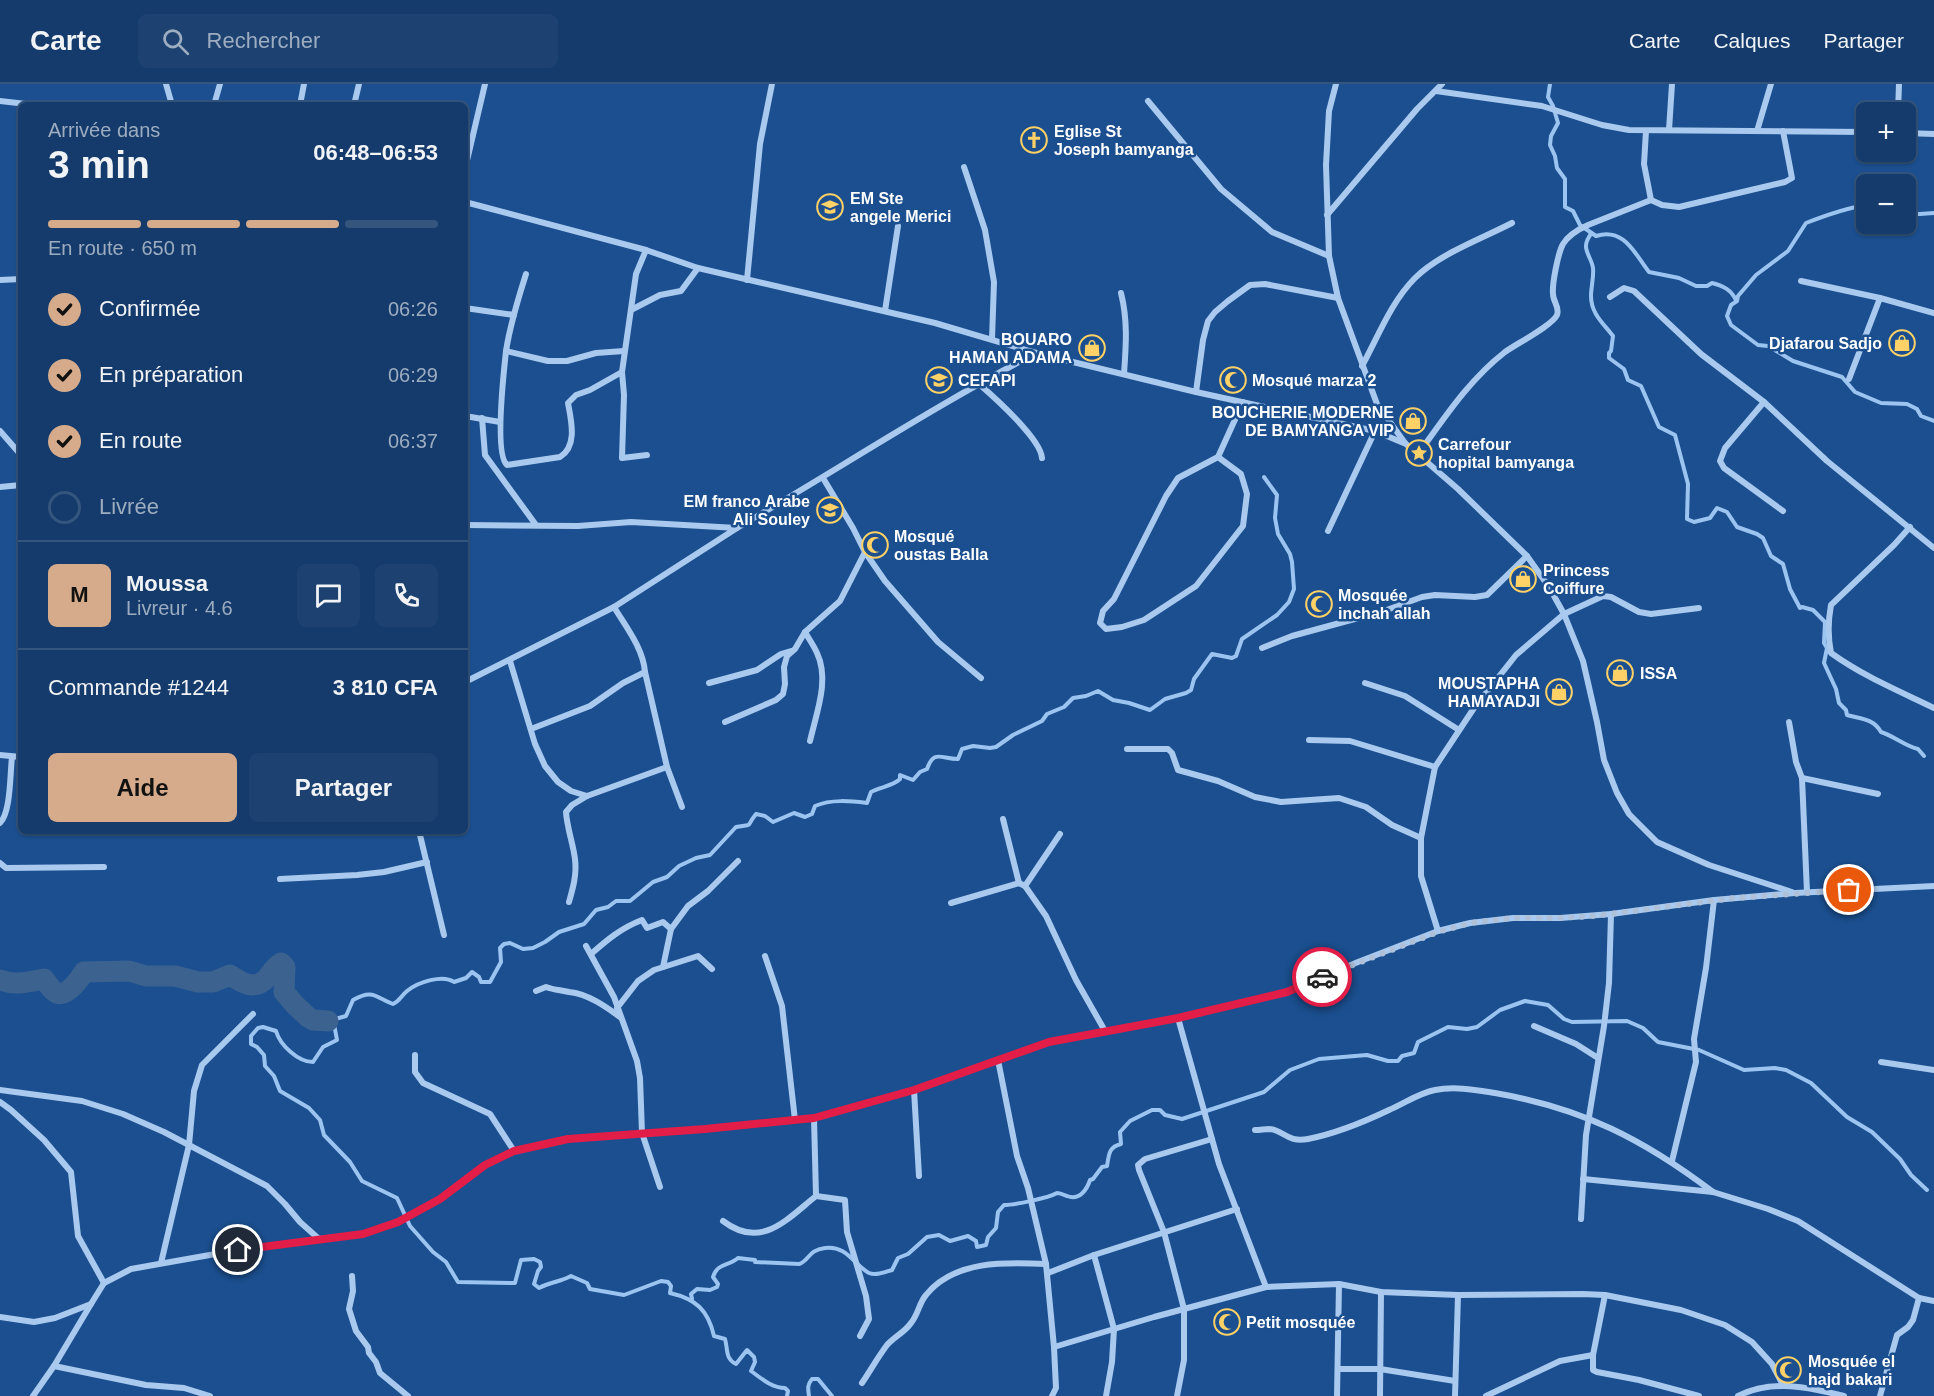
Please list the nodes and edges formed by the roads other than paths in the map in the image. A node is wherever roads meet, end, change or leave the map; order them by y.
1 (166, 84) edge
2 (220, 84) edge
3 (304, 84) edge
4 (359, 84) edge
5 (485, 84) edge
6 (772, 84) edge
7 (1336, 84) edge
8 (1442, 84) edge
9 (1672, 84) edge
10 (1771, 84) edge
11 (1899, 84) edge
12 (1436, 91) junction
13 (0, 101) edge
14 (1148, 101) dead end
15 (171, 102) edge
16 (215, 102) edge
17 (301, 102) edge
18 (355, 102) edge
19 (1898, 102) edge
20 (18, 103) edge
21 (1669, 130) junction
22 (1646, 131) junction
23 (1757, 131) junction
24 (1783, 131) junction
25 (1856, 132) edge
26 (1916, 133) edge
27 (1934, 134) edge
28 (468, 156) edge
29 (964, 167) dead end
30 (1651, 200) junction
31 (468, 203) edge
32 (1327, 215) junction
33 (1512, 223) dead end
34 (898, 226) dead end
35 (646, 250) junction
36 (1329, 256) junction
37 (698, 268) junction
38 (526, 274) dead end
39 (18, 279) edge
40 (0, 280) edge
41 (747, 280) junction
42 (1801, 281) dead end
43 (1121, 294) dead end
44 (1610, 297) dead end
45 (1338, 298) junction
46 (1880, 298) junction
47 (468, 308) edge
48 (631, 310) junction
49 (885, 311) junction
50 (1934, 313) edge
51 (514, 315) junction
52 (992, 339) junction
53 (506, 351) junction
54 (624, 351) junction
55 (1036, 353) junction
56 (1362, 366) junction
57 (622, 372) junction
58 (1124, 374) junction
59 (1849, 379) dead end
60 (979, 384) junction
61 (1196, 392) junction
62 (1243, 402) junction
63 (1764, 402) junction
64 (468, 416) edge
65 (482, 418) junction
66 (500, 422) junction
67 (1375, 431) junction
68 (0, 433) edge
69 (1406, 444) junction
70 (18, 451) edge
71 (1419, 453) junction
72 (647, 455) dead end
73 (1218, 457) junction
74 (1042, 458) dead end
75 (823, 478) junction
76 (18, 485) edge
77 (0, 487) edge
78 (1783, 511) dead end
79 (468, 525) edge
80 (536, 525) junction
81 (1911, 527) junction
82 (737, 528) junction
83 (1328, 531) dead end
84 (1934, 548) edge
85 (865, 552) junction
86 (1527, 556) junction
87 (614, 607) junction
88 (1699, 608) dead end
89 (1564, 614) junction
90 (806, 632) junction
91 (1262, 648) dead end
92 (795, 649) junction
93 (510, 661) junction
94 (645, 672) junction
95 (981, 678) dead end
96 (468, 681) edge
97 (709, 683) dead end
98 (1365, 683) dead end
99 (1934, 708) edge
100 (725, 722) dead end
101 (1789, 722) dead end
102 (531, 729) junction
103 (1459, 730) junction
104 (1309, 740) dead end
105 (810, 741) dead end
106 (1127, 749) dead end
107 (0, 756) edge
108 (12, 757) junction
109 (18, 757) edge
110 (667, 767) junction
111 (1435, 767) junction
112 (1802, 778) junction
113 (1878, 794) dead end
114 (586, 796) junction
115 (682, 807) dead end
116 (1003, 819) dead end
117 (0, 823) edge
118 (421, 834) edge
119 (1060, 834) dead end
120 (1421, 838) junction
121 (738, 861) dead end
122 (427, 862) junction
123 (0, 863) edge
124 (104, 867) dead end
125 (280, 879) dead end
126 (1022, 885) junction
127 (1934, 886) edge
128 (1807, 892) junction
129 (1795, 893) junction
130 (1714, 900) junction
131 (569, 902) dead end
132 (951, 903) dead end
133 (1611, 914) junction
134 (670, 930) junction
135 (1438, 932) junction
136 (444, 935) dead end
137 (586, 946) dead end
138 (591, 954) junction
139 (765, 956) dead end
140 (663, 967) junction
141 (712, 969) dead end
142 (536, 991) dead end
143 (617, 1008) junction
144 (253, 1014) dead end
145 (620, 1017) junction
146 (1178, 1018) junction
147 (1534, 1026) dead end
148 (1105, 1031) junction
149 (415, 1055) dead end
150 (1598, 1058) junction
151 (998, 1060) junction
152 (1881, 1062) dead end
153 (1934, 1070) edge
154 (0, 1090) edge
155 (914, 1090) junction
156 (0, 1102) edge
157 (814, 1118) junction
158 (1589, 1118) junction
159 (795, 1120) junction
160 (1256, 1130) dead end
161 (642, 1133) junction
162 (1212, 1139) junction
163 (189, 1145) junction
164 (514, 1151) junction
165 (1672, 1161) junction
166 (919, 1176) dead end
167 (1583, 1179) junction
168 (660, 1187) dead end
169 (1713, 1192) junction
170 (816, 1196) junction
171 (1237, 1209) junction
172 (1581, 1219) dead end
173 (723, 1221) dead end
174 (1164, 1232) junction
175 (319, 1239) junction
176 (1094, 1256) junction
177 (161, 1263) junction
178 (1046, 1264) junction
179 (1048, 1273) junction
180 (352, 1275) dead end
181 (105, 1283) junction
182 (1339, 1284) junction
183 (1266, 1287) junction
184 (1382, 1292) junction
185 (1458, 1295) junction
186 (1605, 1295) junction
187 (1919, 1298) junction
188 (1934, 1301) edge
189 (91, 1304) junction
190 (1184, 1309) junction
191 (0, 1317) edge
192 (1114, 1329) junction
193 (860, 1336) dead end
194 (1054, 1347) junction
195 (1593, 1355) junction
196 (54, 1366) junction
197 (1338, 1369) junction
198 (1380, 1369) junction
199 (1455, 1381) junction
200 (862, 1383) dead end
201 (1783, 1385) junction
202 (33, 1396) edge
203 (210, 1396) edge
204 (408, 1396) edge
205 (1052, 1396) edge
206 (1106, 1396) edge
207 (1179, 1396) edge
208 (1337, 1396) edge
209 (1380, 1396) edge
210 (1455, 1396) edge
211 (1486, 1396) edge
212 (1700, 1396) edge
213 (1738, 1396) edge
214 (1844, 1396) edge
215 (1880, 1396) edge

1 - 15 street
2 - 16 street
3 - 17 street
4 - 18 street
5 - 28 street
6 - 41 street
7 - 32 street
8 - 12 street
9 - 21 street
10 - 23 street
11 - 19 street
12 - 22 street
12 - 32 street
13 - 20 street
14 - 36 street
21 - 22 street
21 - 23 street
22 - 30 street
23 - 24 street
24 - 25 street
24 - 30 street
26 - 27 street
29 - 52 street
30 - 71 street
31 - 35 street
32 - 36 street
33 - 56 street
34 - 49 street
35 - 37 street
35 - 48 street
36 - 45 street
37 - 41 street
37 - 48 street
38 - 51 street
39 - 40 street
41 - 49 street
42 - 46 street
43 - 58 street
44 - 63 street
45 - 56 street
45 - 61 street
46 - 50 street
46 - 59 street
47 - 51 street
48 - 54 street
49 - 52 street
51 - 53 street
52 - 55 street
53 - 54 street
53 - 66 street
54 - 57 street
55 - 58 street
55 - 60 street
56 - 69 street
57 - 66 street
57 - 72 street
58 - 61 street
60 - 74 street
60 - 75 street
61 - 62 street
62 - 67 street
62 - 73 street
63 - 78 street
63 - 81 street
64 - 65 street
65 - 66 street
65 - 80 street
67 - 69 street
67 - 83 street
68 - 70 street
69 - 71 street
71 - 86 street
73 - 73 street
75 - 82 street
75 - 85 street
76 - 77 street
79 - 80 street
80 - 82 street
81 - 84 street
81 - 99 street
82 - 87 street
85 - 90 street
85 - 95 street
86 - 89 street
86 - 91 street
87 - 93 street
87 - 94 street
88 - 89 street
89 - 103 street
89 - 129 street
90 - 92 street
90 - 105 street
92 - 97 street
92 - 100 street
93 - 96 street
93 - 102 street
94 - 102 street
94 - 110 street
98 - 103 street
101 - 112 street
102 - 114 street
103 - 111 street
104 - 111 street
106 - 120 street
107 - 108 street
108 - 109 street
108 - 117 street
110 - 114 street
110 - 115 street
111 - 120 street
112 - 113 street
112 - 128 street
114 - 131 street
116 - 126 street
118 - 122 street
119 - 126 street
120 - 135 street
121 - 134 street
122 - 125 street
122 - 136 street
123 - 124 street
126 - 132 street
126 - 148 street
127 - 128 street
128 - 129 street
129 - 130 street
130 - 133 street
130 - 165 street
133 - 135 street
133 - 150 street
134 - 138 street
134 - 140 street
135 - 146 street
137 - 138 street
138 - 143 street
139 - 159 street
140 - 141 street
140 - 143 street
142 - 145 street
143 - 145 street
144 - 163 street
145 - 161 street
146 - 148 street
146 - 162 street
147 - 150 street
148 - 151 street
149 - 164 street
150 - 158 street
151 - 155 street
151 - 178 street
152 - 153 street
154 - 163 street
155 - 157 street
155 - 166 street
156 - 181 street
157 - 159 street
157 - 170 street
158 - 160 street
158 - 165 street
158 - 167 street
159 - 161 street
161 - 164 street
161 - 168 street
162 - 171 street
162 - 174 street
163 - 175 street
163 - 177 street
164 - 175 street
165 - 169 street
167 - 169 street
167 - 172 street
169 - 187 street
170 - 173 street
170 - 193 street
171 - 174 street
171 - 183 street
174 - 176 street
174 - 190 street
175 - 177 street
176 - 179 street
176 - 192 street
177 - 181 street
178 - 179 street
178 - 200 street
179 - 194 street
180 - 204 street
181 - 189 street
182 - 183 street
182 - 184 street
182 - 197 street
183 - 190 street
184 - 185 street
184 - 198 street
185 - 186 street
185 - 199 street
186 - 195 street
186 - 201 street
187 - 188 street
187 - 215 street
189 - 191 street
189 - 196 street
190 - 192 street
190 - 207 street
192 - 194 street
192 - 206 street
194 - 205 street
195 - 211 street
195 - 212 street
196 - 202 street
196 - 203 street
197 - 198 street
197 - 208 street
198 - 199 street
198 - 209 street
199 - 210 street
201 - 213 street
201 - 214 street

